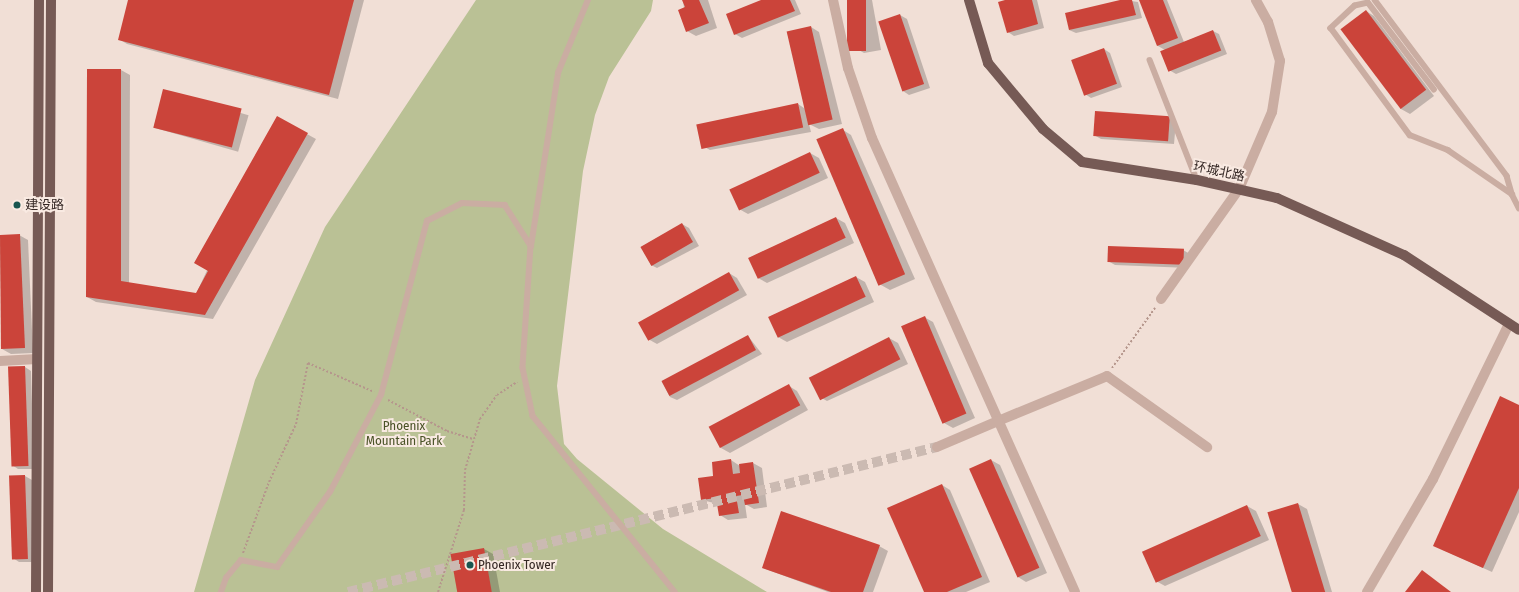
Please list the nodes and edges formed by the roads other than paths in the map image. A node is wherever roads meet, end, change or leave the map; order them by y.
1 (39, 0) edge
2 (51, 0) edge
3 (588, 0) edge
4 (833, 0) edge
5 (1256, 0) edge
6 (1375, 0) edge
7 (971, 1) edge
8 (1150, 60) dead end
9 (1434, 90) dead end
10 (1197, 180) junction
11 (1239, 189) junction
12 (1512, 194) junction
13 (1519, 208) edge
14 (531, 246) junction
15 (1161, 299) road end
16 (1509, 324) junction
17 (1519, 330) edge
18 (37, 359) junction
19 (0, 361) edge
20 (998, 421) junction
21 (937, 447) tunnel mouth
22 (1206, 447) dead end
23 (36, 592) edge
24 (48, 592) edge
25 (221, 592) edge
26 (675, 592) edge
27 (1075, 592) edge
28 (1367, 592) edge

1 - 18 main road
2 - 24 main road
3 - 14 lane
4 - 20 street
5 - 11 street
6 - 12 lane
7 - 10 main road, 环城北路
8 - 10 lane
9 - 12 lane
10 - 11 main road, 环城北路
11 - 15 street
11 - 16 main road, 环城北路
12 - 13 lane
14 - 25 lane
14 - 26 lane
16 - 17 main road, 环城北路
16 - 28 street
18 - 19 street
18 - 23 main road
20 - 21 street
20 - 22 street
20 - 27 street

